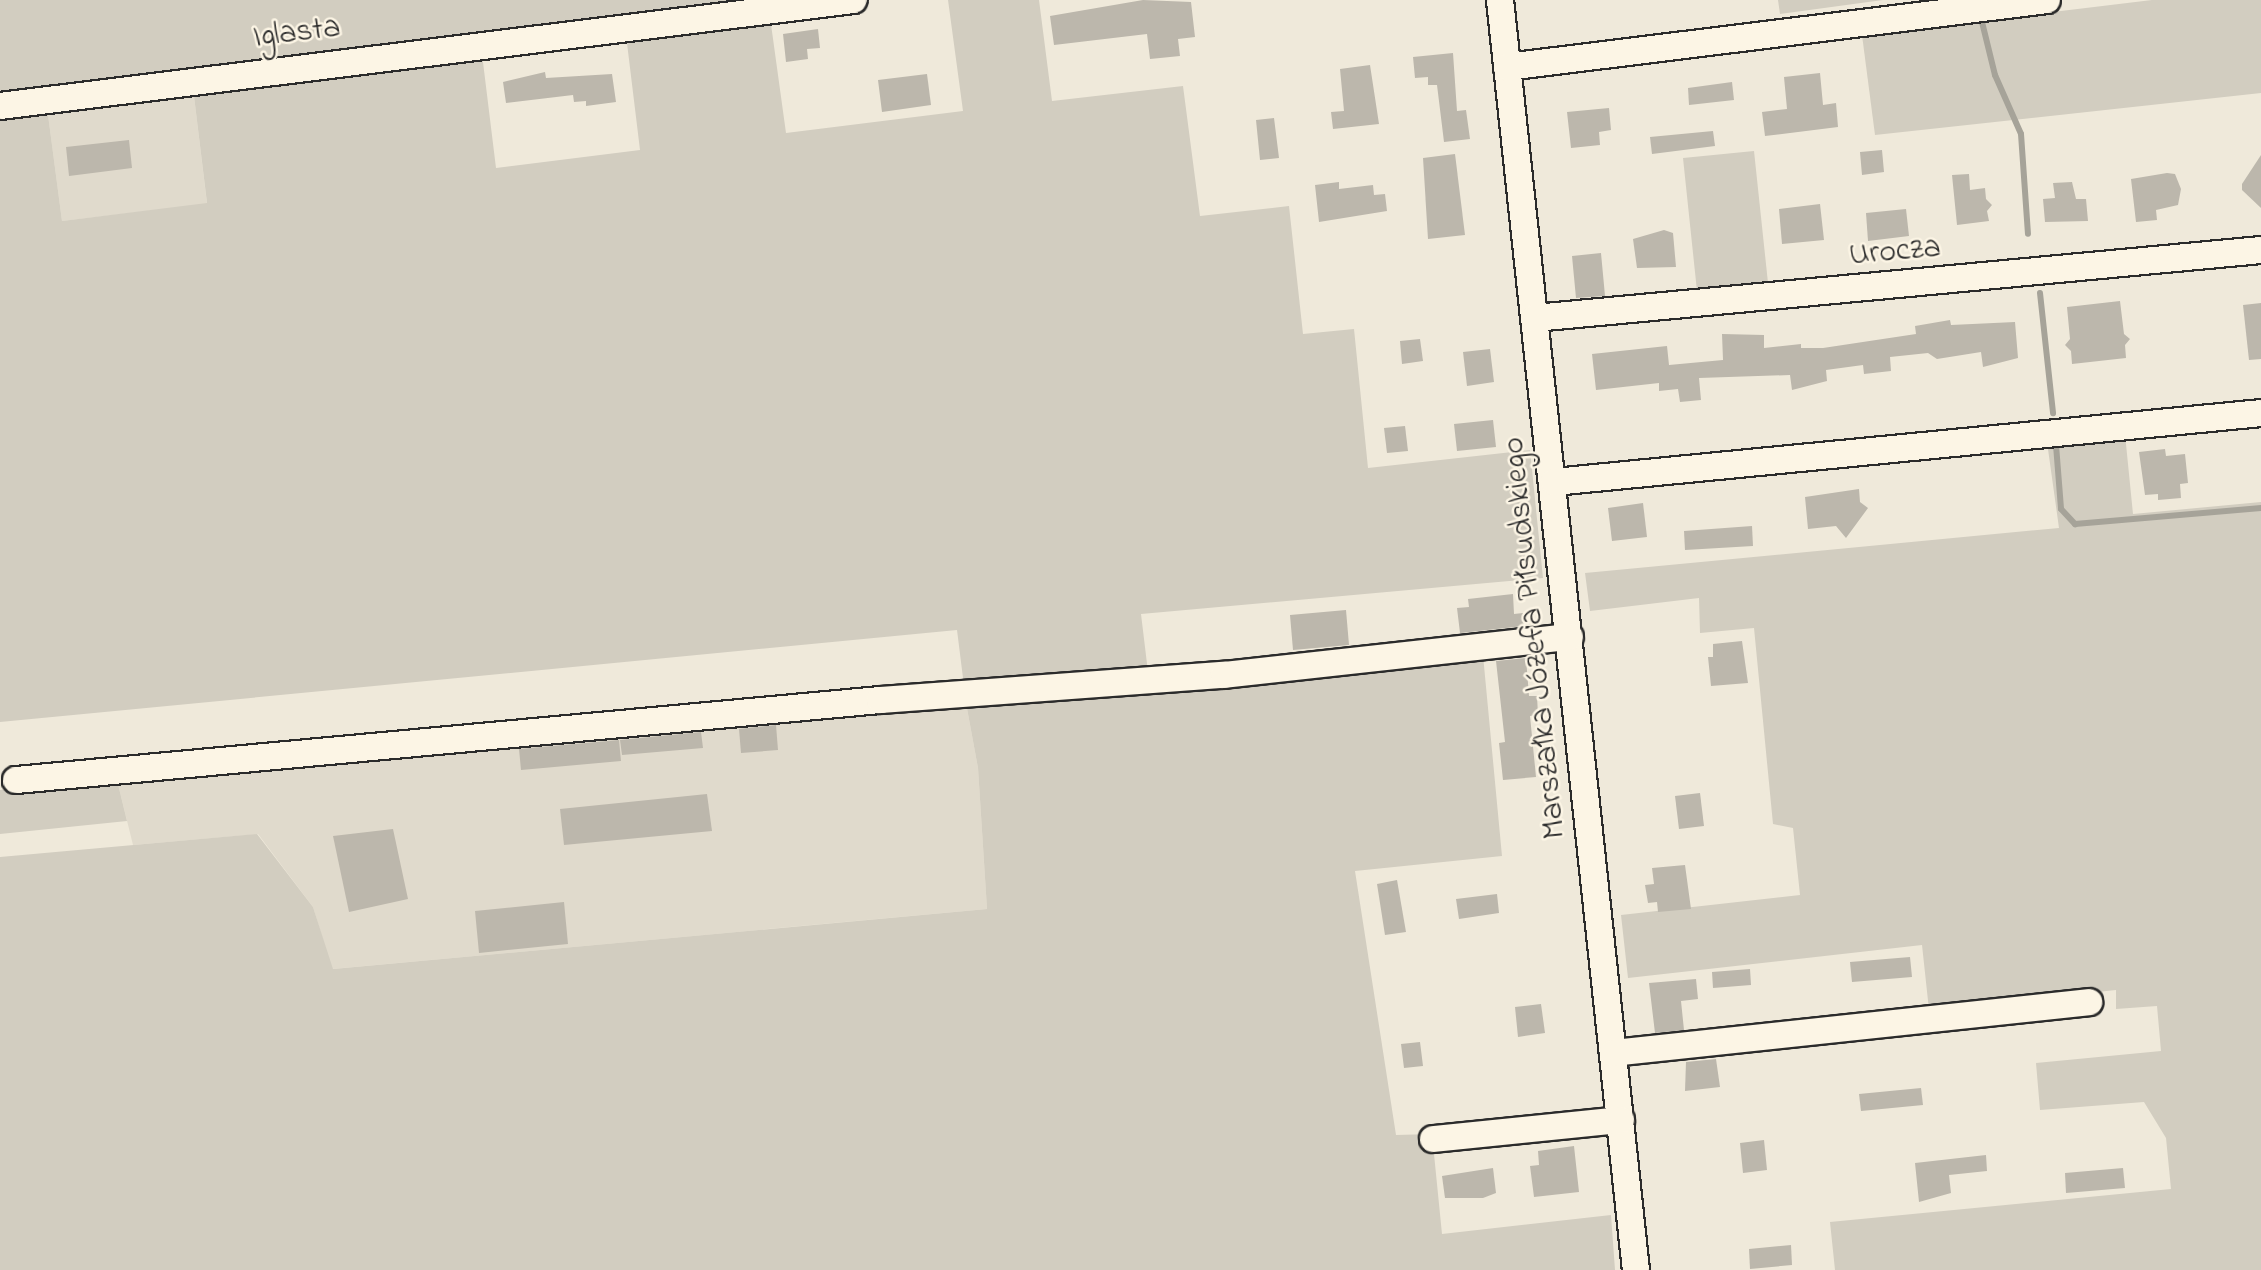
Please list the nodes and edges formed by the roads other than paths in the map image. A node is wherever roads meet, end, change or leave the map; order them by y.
1 (853, 0) edge
2 (1500, 0) edge
3 (2047, 0) edge
4 (1507, 67) junction
5 (0, 106) edge
6 (2261, 250) edge
7 (1535, 318) junction
8 (2261, 413) edge
9 (1554, 482) junction
10 (1570, 637) junction
11 (16, 780) dead end
12 (2089, 1002) dead end
13 (1613, 1053) junction
14 (1620, 1120) junction
15 (1433, 1139) dead end
16 (1636, 1270) edge

1 - 5 street, Iglasta
2 - 4 street, Marszałka Józefa Piłsudskiego
3 - 4 street
4 - 7 street, Marszałka Józefa Piłsudskiego
6 - 7 street, Urocza
7 - 9 street, Marszałka Józefa Piłsudskiego
8 - 9 street
9 - 10 street, Marszałka Józefa Piłsudskiego
10 - 11 street
10 - 13 street, Marszałka Józefa Piłsudskiego
12 - 13 street
13 - 14 street, Marszałka Józefa Piłsudskiego
14 - 15 street
14 - 16 street, Marszałka Józefa Piłsudskiego

